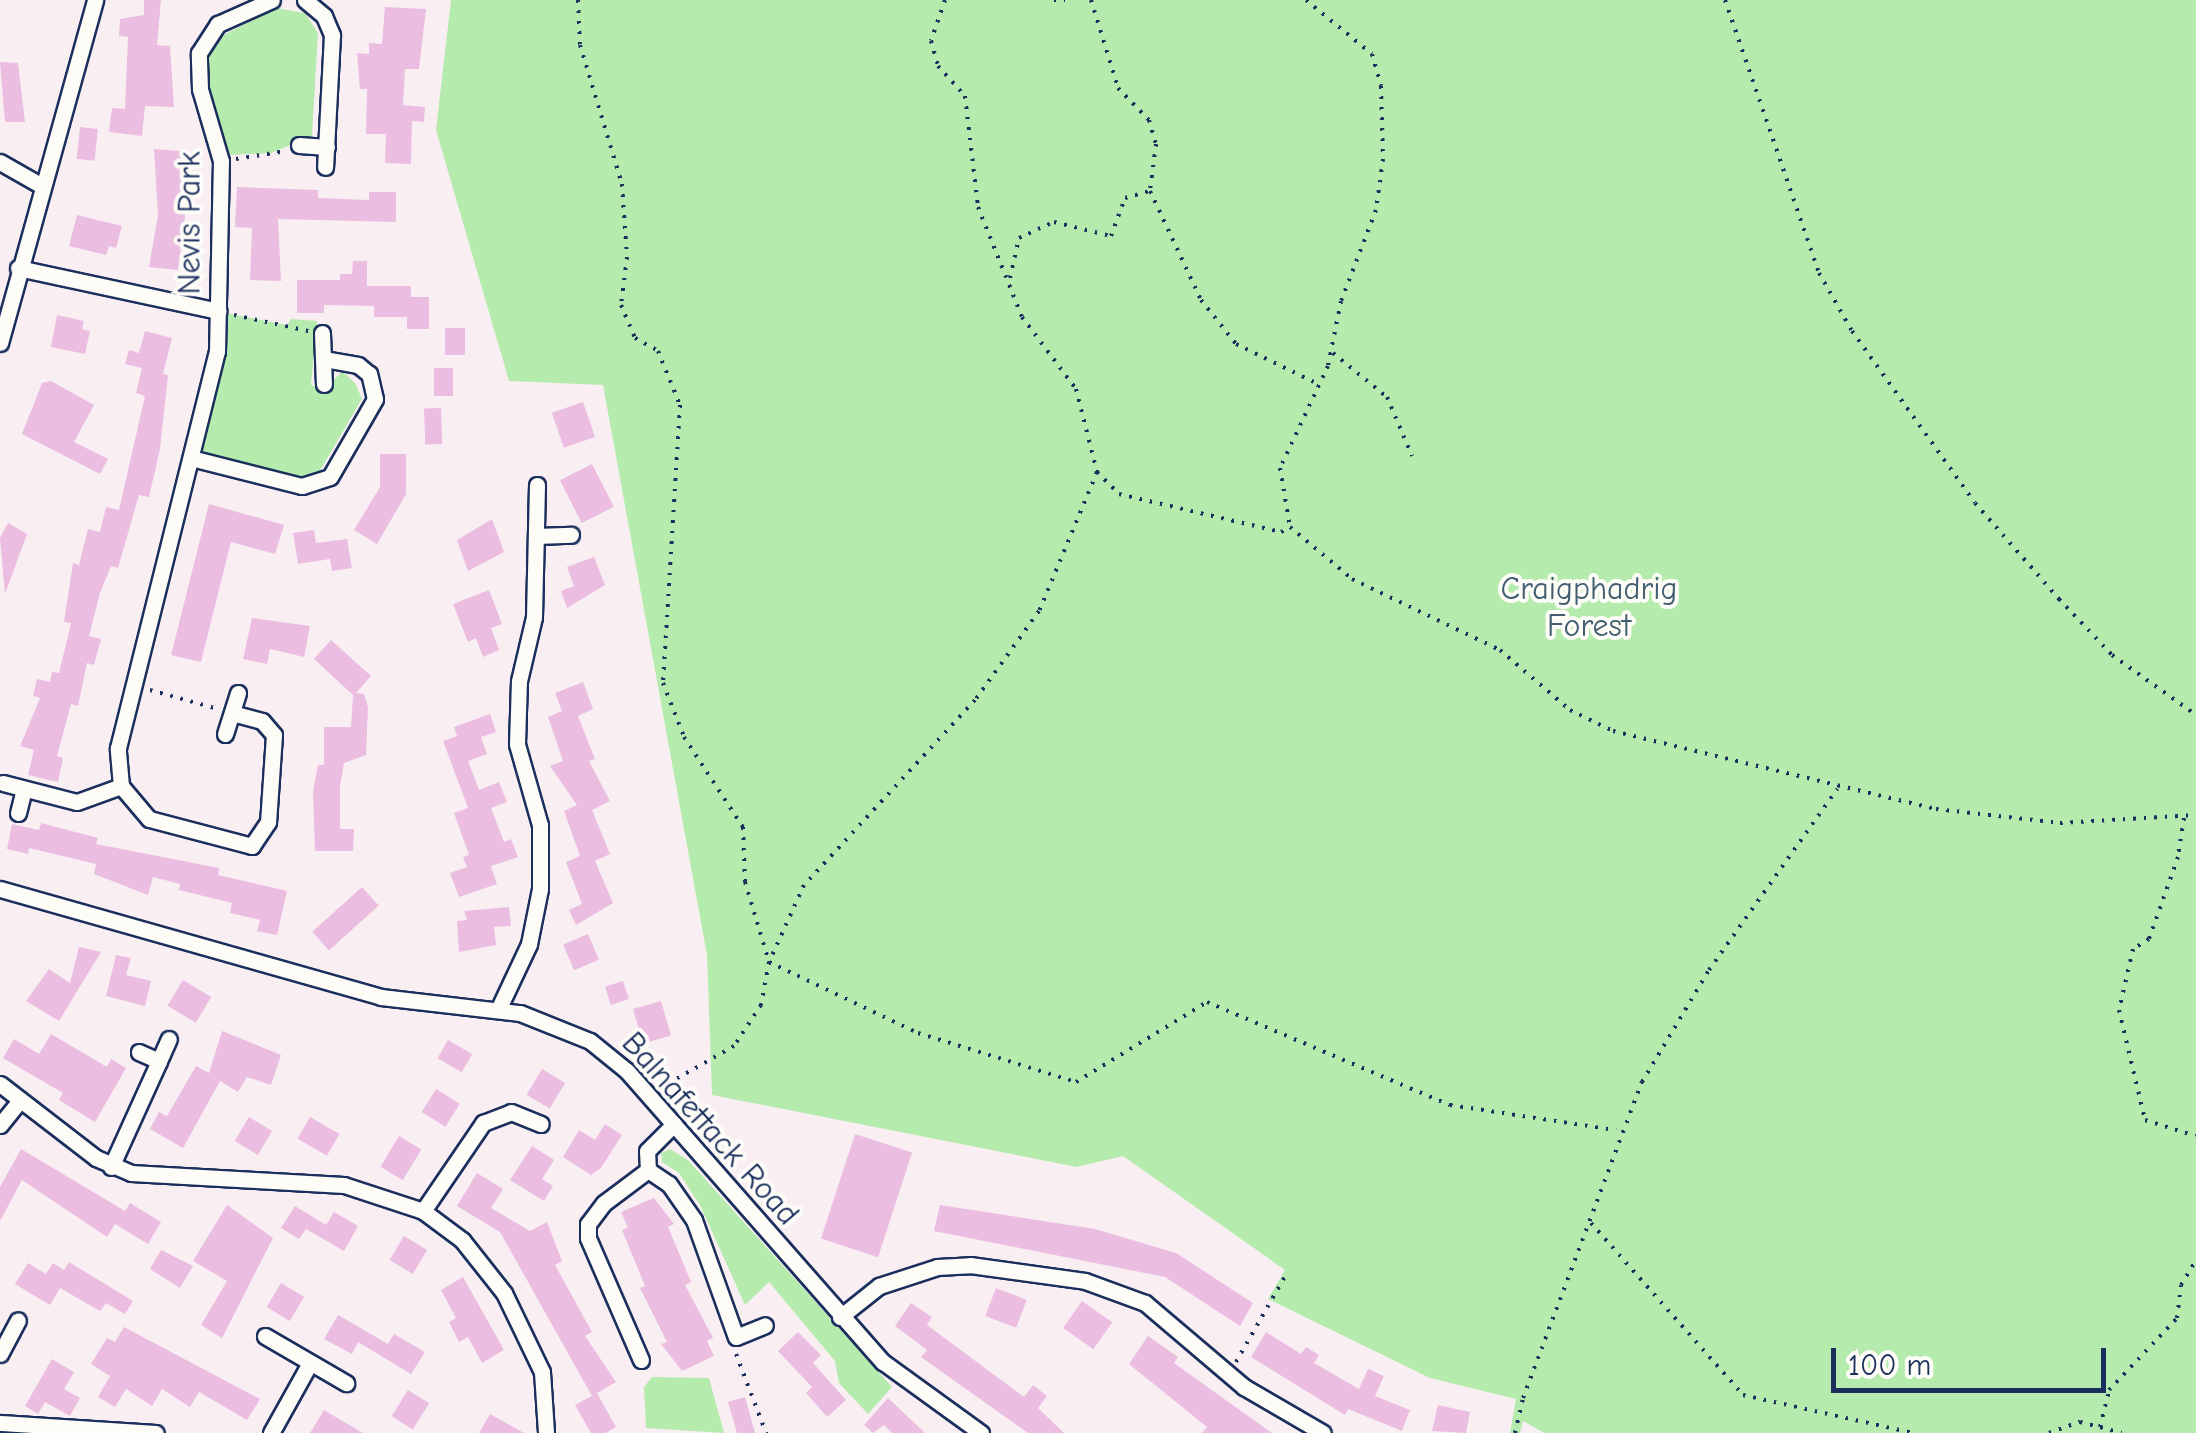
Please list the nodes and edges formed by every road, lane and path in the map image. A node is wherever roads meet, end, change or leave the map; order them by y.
1 (95, 0) edge
2 (272, 0) edge
3 (305, 0) edge
4 (578, 0) edge
5 (945, 0) edge
6 (1054, 0) edge
7 (1064, 0) edge
8 (1091, 0) edge
9 (1306, 0) edge
10 (1726, 0) edge
11 (299, 146) joint
12 (327, 147) junction
13 (221, 160) junction
14 (0, 162) edge
15 (326, 168) dead end
16 (42, 186) junction
17 (1150, 191) junction
18 (18, 268) junction
19 (1010, 280) junction
20 (218, 311) junction
21 (322, 333) joint
22 (0, 343) edge
23 (1332, 352) junction
24 (324, 359) junction
25 (324, 384) dead end
26 (1320, 385) junction
27 (1412, 456) dead end
28 (191, 458) junction
29 (1097, 472) junction
30 (537, 485) dead end
31 (1290, 528) junction
32 (571, 535) dead end
33 (536, 536) junction
34 (133, 686) junction
35 (238, 693) dead end
36 (232, 713) junction
37 (2196, 715) edge
38 (225, 734) dead end
39 (3, 783) dead end
40 (121, 786) junction
41 (24, 788) junction
42 (1838, 788) junction
43 (18, 814) dead end
44 (2196, 815) edge
45 (2184, 818) junction
46 (0, 890) edge
47 (769, 962) junction
48 (498, 1010) junction
49 (169, 1039) dead end
50 (138, 1052) dead end
51 (159, 1061) junction
52 (0, 1084) edge
53 (650, 1095) junction
54 (20, 1100) junction
55 (540, 1124) dead end
56 (674, 1124) junction
57 (0, 1125) edge
58 (1616, 1130) dead end
59 (2196, 1136) edge
60 (111, 1167) junction
61 (648, 1170) junction
62 (423, 1211) junction
63 (1590, 1223) junction
64 (2196, 1260) edge
65 (1287, 1272) dead end
66 (840, 1317) junction
67 (18, 1320) dead end
68 (766, 1324) dead end
69 (265, 1336) dead end
70 (736, 1336) junction
71 (0, 1354) edge
72 (641, 1360) dead end
73 (310, 1363) junction
74 (1229, 1375) junction
75 (346, 1383) dead end
76 (0, 1423) edge
77 (2100, 1427) junction
78 (18, 1430) edge
79 (973, 1430) edge
80 (156, 1433) edge
81 (272, 1433) edge
82 (546, 1433) edge
83 (766, 1433) edge
84 (1322, 1433) edge
85 (1515, 1433) edge
86 (1913, 1433) edge
87 (2048, 1433) edge
88 (2122, 1433) edge

1 - 16 street
2 - 13 street, Nevis Park
3 - 12 street
4 - 47 path
5 - 19 path
6 - 7 path
8 - 17 path
9 - 23 path
10 - 37 path
11 - 12 street
11 - 13 path
12 - 15 street
13 - 20 street, Nevis Park
14 - 16 street
16 - 18 street
17 - 19 path
17 - 26 path
18 - 20 street, Nevis Park
18 - 22 street
19 - 29 path
20 - 21 path
20 - 28 street, Nevis Park
21 - 24 street
23 - 26 path
23 - 27 path
24 - 25 street
24 - 28 street
26 - 31 path
28 - 34 street, Nevis Park
29 - 31 path
29 - 47 path
30 - 33 street
31 - 42 path
32 - 33 street
33 - 48 street
34 - 36 path
34 - 40 street, Nevis Park
35 - 36 street
36 - 38 street
36 - 40 street
39 - 41 street
40 - 41 street
41 - 43 street
42 - 45 path
42 - 63 path
44 - 45 path
45 - 59 path
46 - 48 street, Balnafettack Road
47 - 53 path
47 - 58 path
48 - 53 street, Balnafettack Road
49 - 51 street
50 - 51 street
51 - 60 street
52 - 54 street
53 - 56 street, Balnafettack Road
54 - 57 street
54 - 60 street
55 - 62 street
56 - 61 street
56 - 66 street, Balnafettack Road
60 - 62 street
61 - 70 street
61 - 72 street
62 - 82 street
63 - 85 path
63 - 86 path
64 - 77 path
65 - 74 path
66 - 74 street
66 - 79 street, Balnafettack Road
67 - 71 street
68 - 70 street
69 - 73 street
70 - 83 path
73 - 75 street
73 - 81 street
74 - 84 street
76 - 78 street
77 - 87 path
77 - 88 path
78 - 80 street

